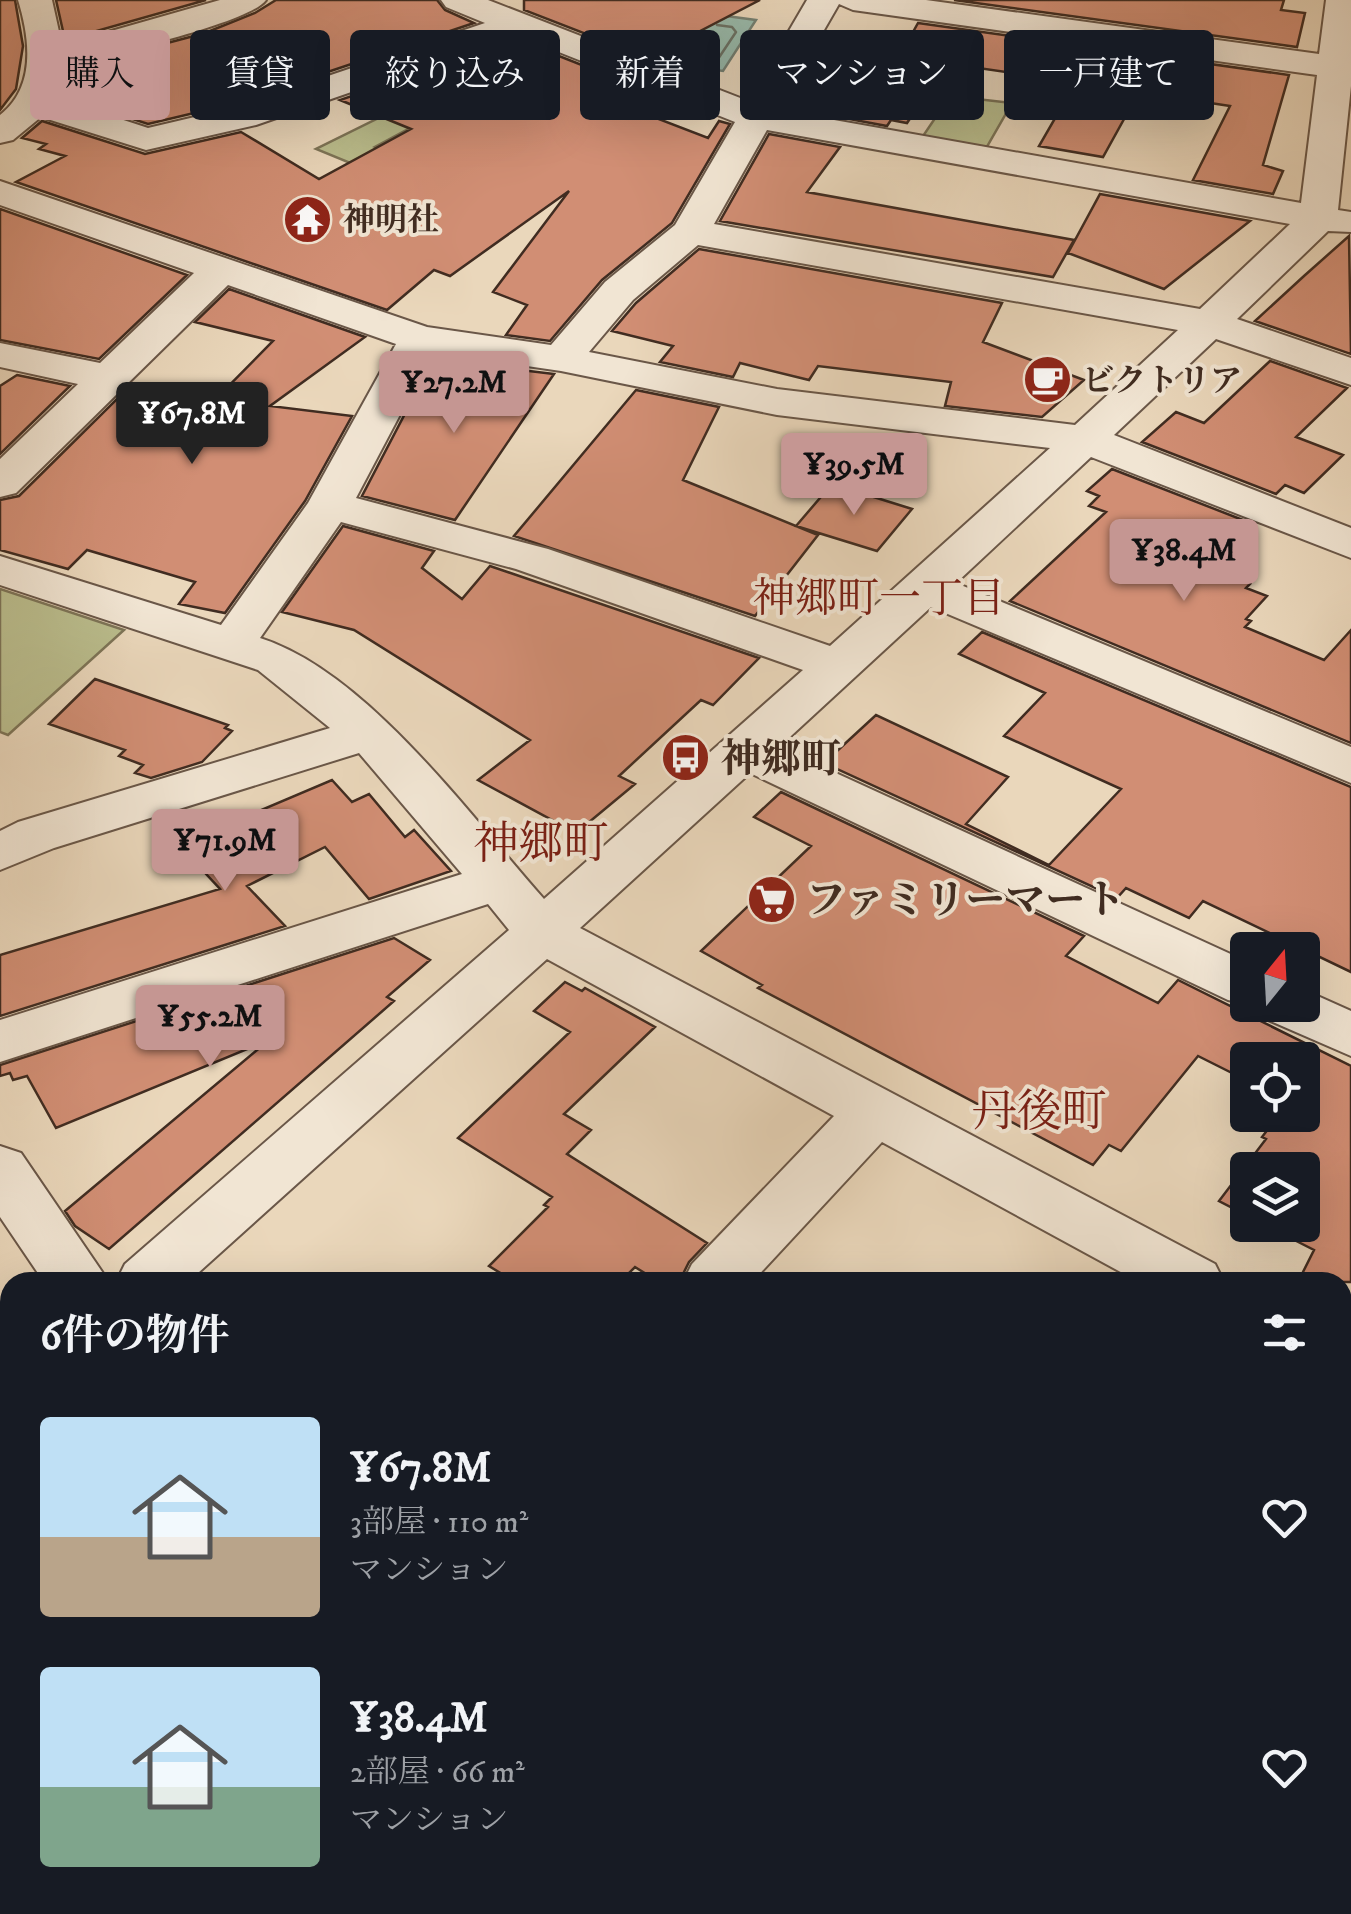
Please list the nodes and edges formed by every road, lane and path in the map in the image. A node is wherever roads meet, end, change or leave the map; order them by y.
1 (35, 0) edge
2 (249, 0) edge
3 (458, 0) edge
4 (824, 0) edge
5 (852, 0) edge
6 (1343, 0) edge
7 (516, 22) junction
8 (46, 30) edge
9 (166, 30) edge
10 (806, 30) edge
11 (1344, 68) edge
12 (30, 79) edge
13 (740, 112) edge
14 (114, 120) edge
15 (754, 120) edge
16 (766, 120) edge
17 (0, 132) edge
18 (0, 192) edge
19 (1335, 221) edge
20 (690, 232) junction
21 (220, 270) junction
22 (1210, 323) junction
23 (420, 338) junction
24 (0, 355) edge
25 (561, 359) junction
26 (1351, 372) edge
27 (109, 378) junction
28 (1085, 439) junction
29 (0, 484) edge
30 (330, 505) junction
31 (1351, 544) edge
32 (0, 570) edge
33 (923, 586) junction
34 (231, 645) junction
35 (836, 665) junction
36 (368, 733) junction
37 (743, 750) junction
38 (1351, 766) edge
39 (0, 852) edge
40 (496, 882) junction
41 (542, 932) junction
42 (1230, 978) edge
43 (1320, 1020) edge
44 (1351, 1035) edge
45 (0, 1041) edge
46 (874, 1112) junction
47 (0, 1168) edge
48 (71, 1272) edge
49 (158, 1272) edge
50 (723, 1272) edge
51 (1174, 1272) edge

1 - 8 street
2 - 9 street
3 - 7 street
4 - 10 street
5 - 11 street
6 - 11 street
7 - 13 street
7 - 14 street
11 - 19 street
12 - 17 street
15 - 20 street
16 - 19 street
18 - 21 street
19 - 22 street
20 - 22 street
20 - 25 street
21 - 23 street
21 - 27 street
22 - 26 street
22 - 28 street
23 - 25 street
23 - 30 street
24 - 27 street
25 - 28 street
27 - 29 street
28 - 31 street
28 - 33 street
30 - 34 street
30 - 35 street
32 - 34 street
33 - 35 street
33 - 38 street
34 - 36 street
35 - 37 street
36 - 39 street
36 - 40 street
37 - 41 street
37 - 42 street
40 - 41 street
40 - 45 street
41 - 46 street
41 - 49 street
43 - 44 street
46 - 50 street
46 - 51 street
47 - 48 street

